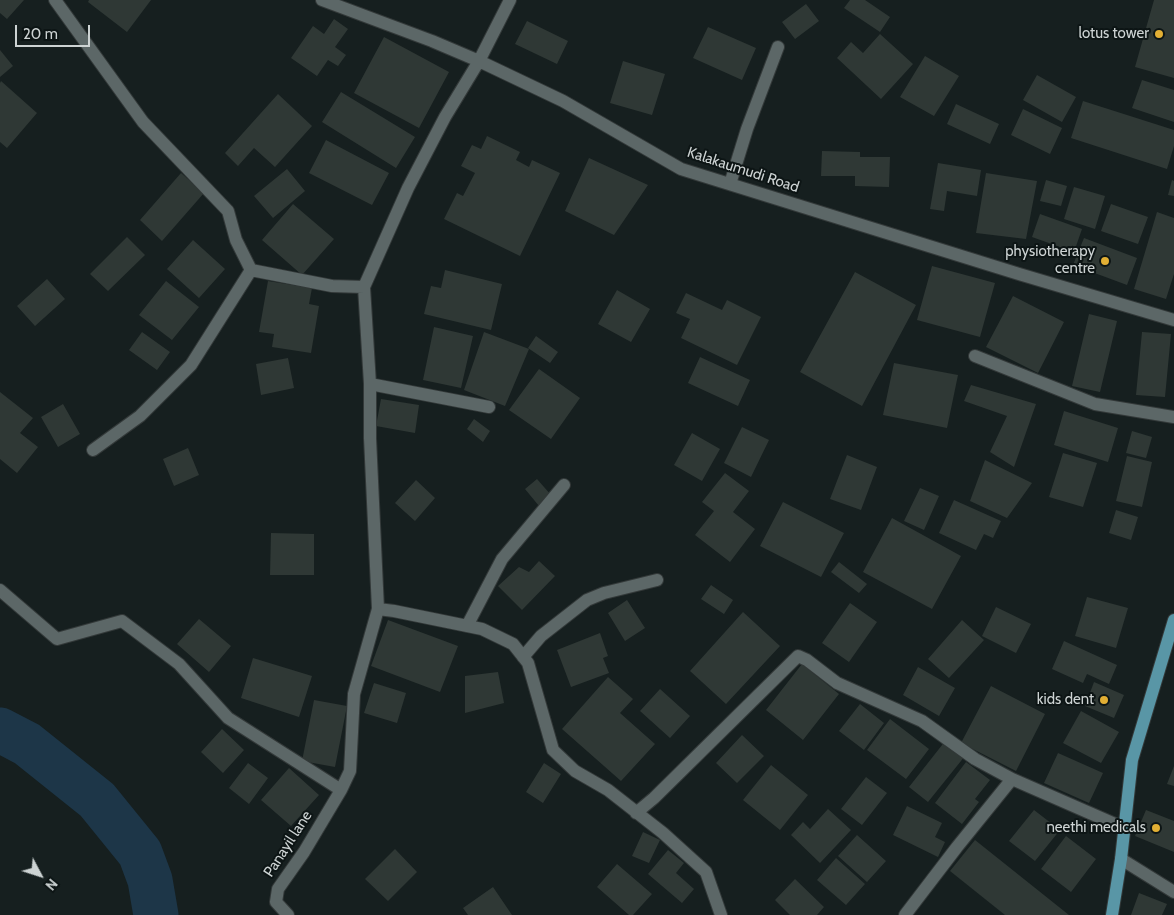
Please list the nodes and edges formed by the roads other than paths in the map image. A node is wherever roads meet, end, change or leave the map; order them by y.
1 (55, 0) edge
2 (322, 0) edge
3 (510, 0) edge
4 (778, 47) dead end
5 (479, 61) junction
6 (730, 184) junction
7 (251, 270) junction
8 (364, 287) junction
9 (1174, 320) edge
10 (976, 356) dead end
11 (370, 384) junction
12 (489, 407) dead end
13 (1174, 416) edge
14 (93, 450) dead end
15 (564, 485) dead end
16 (657, 580) dead end
17 (0, 590) edge
18 (378, 609) junction
19 (1174, 620) edge
20 (467, 626) junction
21 (523, 657) junction
22 (1012, 780) junction
23 (341, 790) junction
24 (636, 813) junction
25 (1124, 828) junction
26 (1121, 859) junction
27 (1174, 892) edge
28 (288, 915) edge
29 (721, 915) edge
30 (905, 915) edge
31 (1112, 915) edge

1 - 7 street
2 - 5 street, Kalakaumudi Road
3 - 5 street
4 - 6 street
5 - 6 street, Kalakaumudi Road
5 - 8 street
6 - 9 street, Kalakaumudi Road
7 - 8 street
7 - 14 street
8 - 11 street
10 - 13 street
11 - 12 street
11 - 18 street
15 - 20 street
16 - 21 street
17 - 23 street
18 - 20 street
18 - 23 street
19 - 25 main road
20 - 21 street
21 - 24 street
22 - 24 street
22 - 25 street
22 - 30 street
23 - 28 street, Panayil lane
24 - 29 street
25 - 26 main road
26 - 27 street
26 - 31 main road

